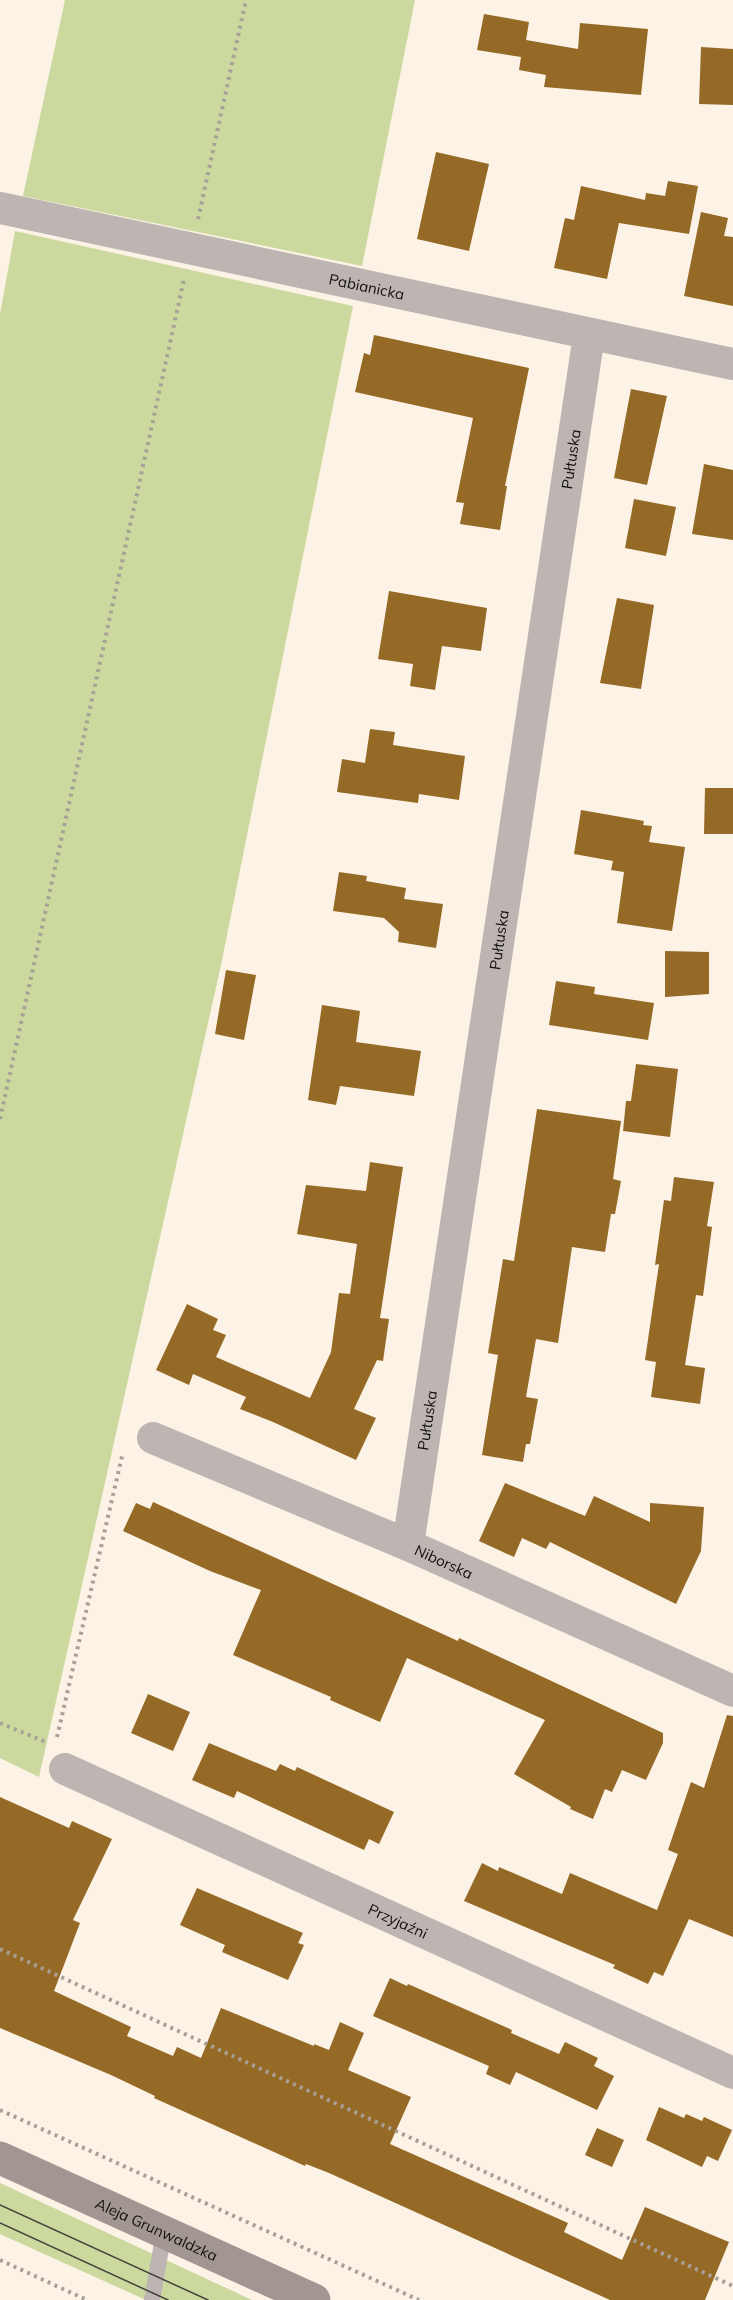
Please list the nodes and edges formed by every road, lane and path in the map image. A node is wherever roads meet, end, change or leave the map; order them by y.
1 (246, 0) edge
2 (0, 208) edge
3 (190, 248) junction
4 (589, 334) junction
5 (733, 364) edge
6 (0, 1119) edge
7 (153, 1438) joint
8 (408, 1545) junction
9 (733, 1691) edge
10 (0, 1723) edge
11 (59, 1761) junction
12 (0, 1949) edge
13 (733, 2073) edge
14 (0, 2110) edge
15 (0, 2158) edge
16 (164, 2232) junction
17 (0, 2260) edge
18 (733, 2286) edge
19 (87, 2300) edge
20 (152, 2300) edge
21 (314, 2300) edge
22 (419, 2300) edge

1 - 3 path
2 - 3 street, Pabianicka
3 - 4 street, Pabianicka
3 - 6 path
4 - 5 street, Pabianicka
4 - 8 street, Pułtuska
7 - 8 street, Niborska
7 - 11 path
8 - 9 street, Niborska
10 - 11 path
11 - 13 street, Przyjaźni
12 - 18 path
14 - 22 path
15 - 16 main road, Aleja Grunwaldzka
16 - 20 lane
16 - 21 main road, Aleja Grunwaldzka
17 - 19 path

